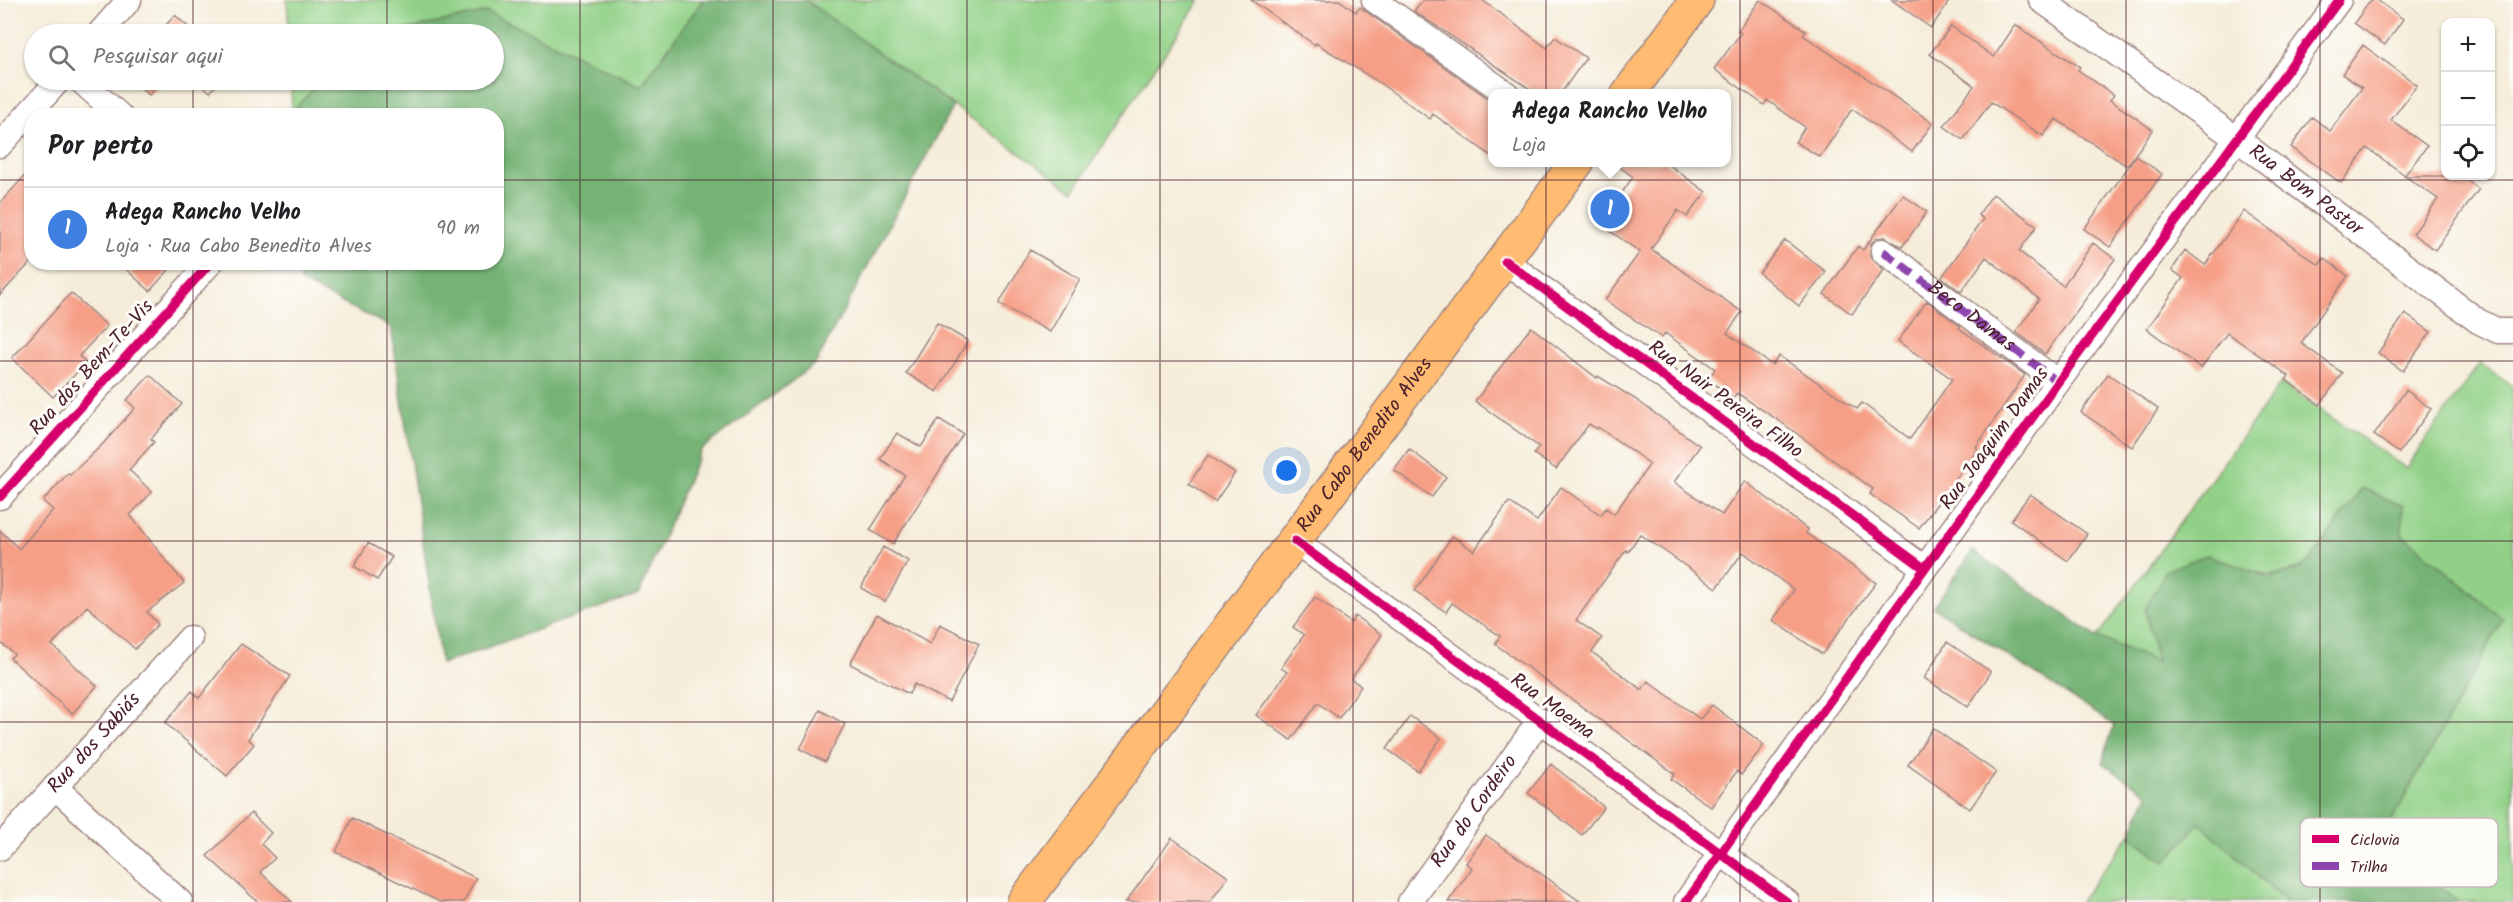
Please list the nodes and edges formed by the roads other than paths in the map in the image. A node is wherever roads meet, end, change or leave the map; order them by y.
1 (129, 0) edge
2 (1374, 0) edge
3 (1697, 0) edge
4 (2042, 0) edge
5 (2339, 0) edge
6 (108, 24) edge
7 (1500, 89) edge
8 (1631, 89) edge
9 (50, 90) edge
10 (91, 90) edge
11 (34, 108) edge
12 (111, 108) edge
13 (24, 119) edge
14 (2237, 139) junction
15 (0, 145) edge
16 (1573, 167) edge
17 (1883, 251) dead end
18 (1505, 261) junction
19 (204, 270) edge
20 (2513, 331) edge
21 (2058, 382) junction
22 (0, 497) edge
23 (1295, 541) junction
24 (1924, 568) junction
25 (190, 638) dead end
26 (1540, 720) junction
27 (55, 787) junction
28 (0, 848) edge
29 (1720, 853) junction
30 (180, 902) edge
31 (1024, 902) edge
32 (1410, 902) edge
33 (1686, 902) edge
34 (1787, 902) edge

1 - 6 street
2 - 7 street
3 - 8 main road
4 - 14 street, Rua Bom Pastor
5 - 14 street, Rua Joaquim Damas
9 - 11 street
10 - 12 street
13 - 15 street
14 - 20 street, Rua Bom Pastor
14 - 21 street, Rua Joaquim Damas
16 - 18 main road, Rua Cabo Benedito Alves
17 - 21 street, Beco Damas
18 - 23 main road, Rua Cabo Benedito Alves
18 - 24 street, Rua Nair Pereira Filho
19 - 22 street, Rua dos Bem-Te-Vis
21 - 24 street, Rua Joaquim Damas
23 - 26 street, Rua Moema
23 - 31 main road, Rua Cabo Benedito Alves
24 - 29 street, Rua Joaquim Damas
25 - 27 street, Rua dos Sabiás
26 - 29 street, Rua Moema
26 - 32 street, Rua do Cordeiro
27 - 28 street, Rua dos Sabiás
27 - 30 street
29 - 33 street, Rua Joaquim Damas
29 - 34 street, Rua Moema

